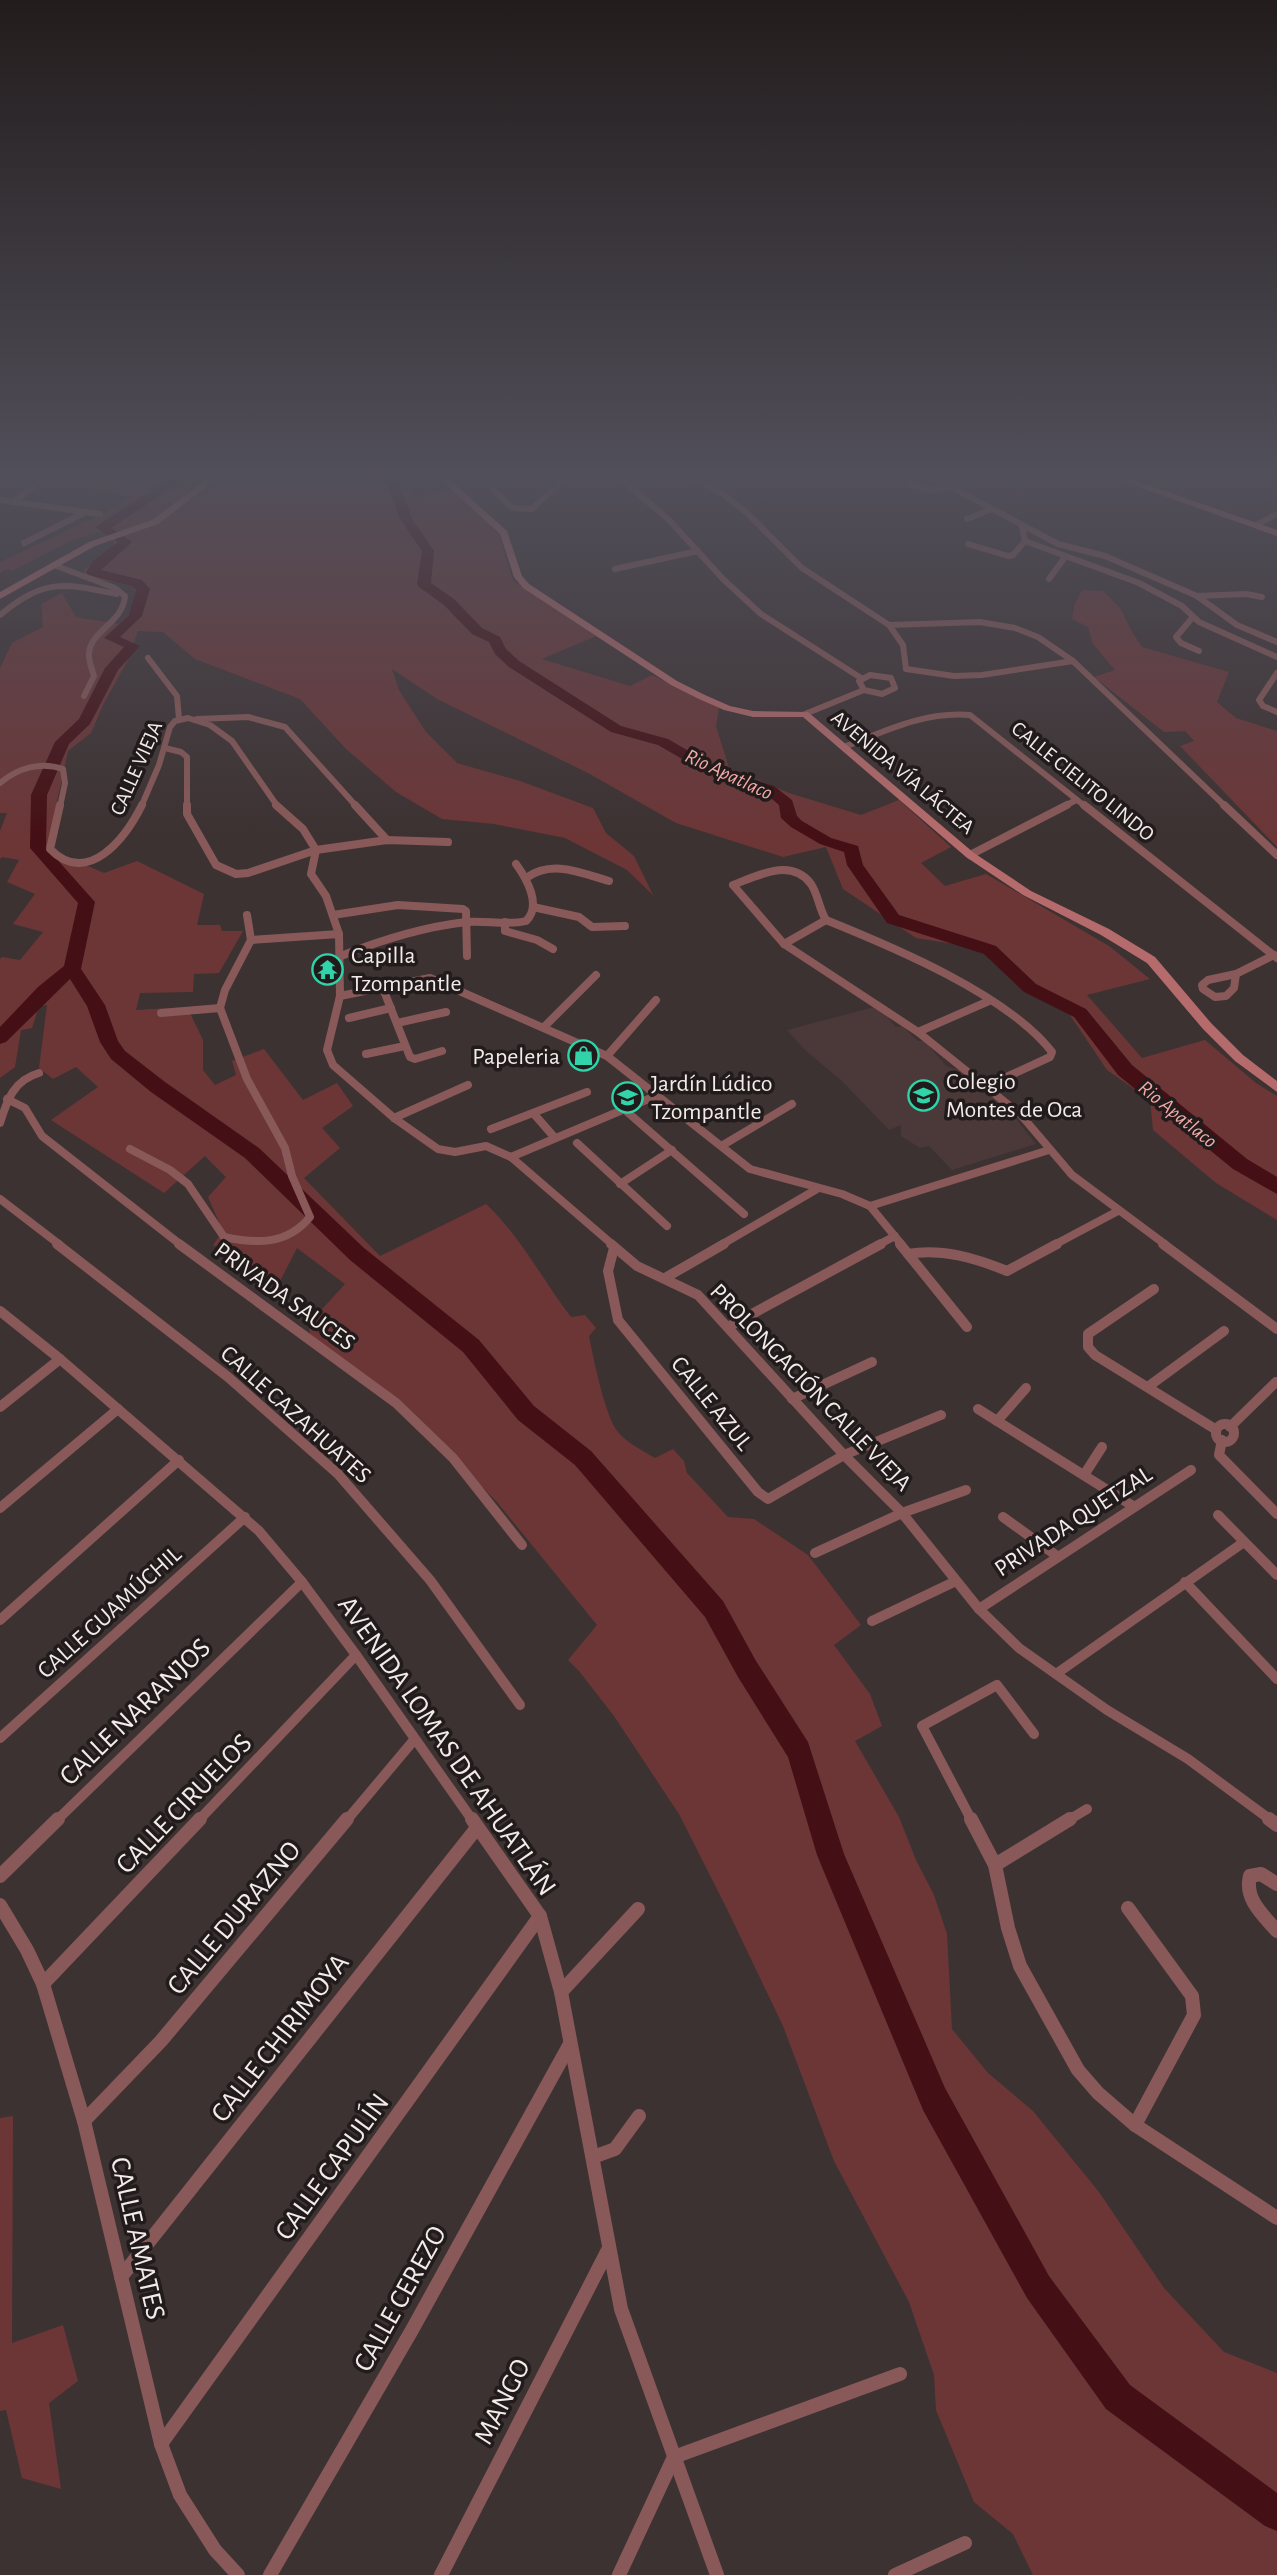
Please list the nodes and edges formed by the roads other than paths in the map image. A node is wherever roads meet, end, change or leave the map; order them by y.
1 (30, 591) edge
2 (41, 591) edge
3 (101, 591) edge
4 (119, 591) edge
5 (535, 591) edge
6 (738, 591) edge
7 (837, 591) edge
8 (1154, 591) edge
9 (1186, 591) edge
10 (35, 593) junction
11 (125, 596) junction
12 (1197, 596) junction
13 (1262, 597) dead end
14 (0, 615) edge
15 (1193, 617) junction
16 (889, 625) junction
17 (1277, 642) edge
18 (1199, 650) dead end
19 (1277, 657) edge
20 (148, 659) dead end
21 (1073, 661) junction
22 (906, 668) junction
23 (1277, 673) edge
24 (861, 678) junction
25 (891, 678) junction
26 (864, 690) junction
27 (84, 696) dead end
28 (1277, 712) edge
29 (805, 714) junction
30 (179, 719) junction
31 (197, 719) junction
32 (844, 747) junction
33 (165, 748) junction
34 (0, 783) edge
35 (1076, 800) junction
36 (387, 840) junction
37 (448, 842) dead end
38 (316, 850) junction
39 (970, 855) junction
40 (1277, 855) edge
41 (516, 864) dead end
42 (526, 878) junction
43 (609, 881) dead end
44 (533, 907) junction
45 (247, 915) dead end
46 (333, 915) junction
47 (826, 920) junction
48 (505, 922) junction
49 (466, 923) junction
50 (625, 926) dead end
51 (339, 934) junction
52 (251, 940) junction
53 (785, 944) junction
54 (553, 949) dead end
55 (341, 956) junction
56 (467, 956) dead end
57 (1275, 956) edge
58 (1236, 974) dead end
59 (596, 975) dead end
60 (382, 986) junction
61 (340, 996) junction
62 (656, 1000) dead end
63 (989, 1001) junction
64 (220, 1008) junction
65 (391, 1008) junction
66 (446, 1012) dead end
67 (161, 1013) dead end
68 (349, 1018) dead end
69 (397, 1023) junction
70 (544, 1027) junction
71 (918, 1032) junction
72 (405, 1046) junction
73 (442, 1051) dead end
74 (366, 1054) dead end
75 (607, 1056) junction
76 (39, 1073) dead end
77 (468, 1085) dead end
78 (987, 1086) junction
79 (1277, 1088) edge
80 (587, 1092) dead end
81 (658, 1095) junction
82 (7, 1099) junction
83 (792, 1104) dead end
84 (625, 1110) junction
85 (534, 1114) junction
86 (1, 1117) edge
87 (394, 1118) junction
88 (491, 1129) dead end
89 (555, 1138) junction
90 (577, 1143) dead end
91 (723, 1145) junction
92 (130, 1149) dead end
93 (672, 1150) junction
94 (1049, 1150) junction
95 (511, 1157) junction
96 (620, 1184) junction
97 (817, 1189) junction
98 (0, 1199) edge
99 (870, 1206) junction
100 (1118, 1211) junction
101 (744, 1214) dead end
102 (667, 1226) dead end
103 (895, 1236) junction
104 (614, 1248) junction
105 (908, 1254) junction
106 (665, 1278) junction
107 (1154, 1289) dead end
108 (2, 1315) edge
109 (728, 1327) junction
110 (967, 1328) dead end
111 (1277, 1329) edge
112 (1224, 1331) dead end
113 (60, 1359) junction
114 (872, 1362) dead end
115 (1276, 1382) edge
116 (1149, 1386) junction
117 (1026, 1388) dead end
118 (792, 1399) junction
119 (0, 1407) edge
120 (118, 1409) junction
121 (978, 1409) dead end
122 (941, 1415) dead end
123 (997, 1421) junction
124 (1230, 1427) junction
125 (1215, 1429) junction
126 (1222, 1440) junction
127 (1102, 1447) dead end
128 (844, 1455) junction
129 (179, 1460) junction
130 (1191, 1470) dead end
131 (1084, 1475) junction
132 (966, 1490) dead end
133 (1133, 1506) junction
134 (0, 1508) edge
135 (902, 1513) junction
136 (1277, 1514) edge
137 (1218, 1515) dead end
138 (245, 1517) junction
139 (1003, 1517) dead end
140 (1244, 1542) junction
141 (522, 1545) dead end
142 (815, 1553) dead end
143 (1057, 1556) junction
144 (1277, 1575) edge
145 (956, 1581) junction
146 (302, 1582) junction
147 (1185, 1582) junction
148 (979, 1609) junction
149 (0, 1620) edge
150 (872, 1622) dead end
151 (356, 1656) junction
152 (1056, 1674) junction
153 (1277, 1679) edge
154 (520, 1705) dead end
155 (1034, 1734) dead end
156 (0, 1738) edge
157 (414, 1740) junction
158 (1087, 1809) dead end
159 (1277, 1825) edge
160 (476, 1829) junction
161 (995, 1865) junction
162 (0, 1876) edge
163 (1277, 1884) edge
164 (0, 1905) edge
165 (1128, 1908) dead end
166 (638, 1909) dead end
167 (540, 1916) junction
168 (1277, 1931) edge
169 (43, 1984) junction
170 (561, 1992) junction
171 (570, 2044) junction
172 (639, 2116) dead end
173 (84, 2121) junction
174 (1135, 2125) junction
175 (593, 2157) junction
176 (1277, 2218) edge
177 (608, 2250) junction
178 (121, 2277) junction
179 (900, 2374) dead end
180 (162, 2444) junction
181 (674, 2457) junction
182 (965, 2543) dead end
183 (237, 2575) edge
184 (270, 2575) edge
185 (441, 2575) edge
186 (620, 2575) edge
187 (717, 2575) edge
188 (895, 2575) edge

1 - 10 street
2 - 10 street
3 - 11 street
4 - 11 street
5 - 29 street, AVENIDA VÍA LÁCTEA
6 - 24 street
7 - 16 street
8 - 15 street
9 - 12 street
10 - 14 street
11 - 27 street
12 - 13 street
12 - 17 street
15 - 18 street
15 - 19 street
16 - 21 street
16 - 22 street
20 - 30 street
21 - 22 street
21 - 40 street
22 - 25 street
23 - 28 street
24 - 25 street
24 - 26 street
25 - 26 street
26 - 29 street
29 - 32 street, AVENIDA VÍA LÁCTEA
30 - 31 street, CALLE VIEJA
30 - 33 street, CALLE VIEJA
31 - 36 street
31 - 38 street, CALLE VIEJA
32 - 35 street, CALLE CIELITO LINDO
32 - 39 street, AVENIDA VÍA LÁCTEA
33 - 34 street, CALLE VIEJA
33 - 38 street
35 - 39 street
35 - 57 street, CALLE CIELITO LINDO
36 - 37 street
36 - 38 street
38 - 46 street, PROLONGACIÓN CALLE VIEJA
39 - 79 street, AVENIDA VÍA LÁCTEA
41 - 42 street
42 - 43 street
42 - 44 street
44 - 48 street
44 - 50 street
45 - 52 street
46 - 49 street
46 - 51 street, PROLONGACIÓN CALLE VIEJA
47 - 53 street
47 - 53 street
47 - 63 street
48 - 49 street
48 - 54 street
49 - 55 street
49 - 56 street
51 - 52 street
51 - 55 street, PROLONGACIÓN CALLE VIEJA
52 - 64 street
53 - 71 street
55 - 61 street, PROLONGACIÓN CALLE VIEJA
57 - 58 street
59 - 70 street
60 - 61 street
60 - 65 street
60 - 70 street
61 - 87 street, PROLONGACIÓN CALLE VIEJA
62 - 75 street
63 - 71 street
63 - 78 street
64 - 67 street
64 - 92 street
65 - 68 street
65 - 69 street
66 - 69 street
69 - 72 street
70 - 75 street
71 - 78 street
72 - 73 street
72 - 74 street
75 - 81 street
76 - 82 street
77 - 87 street
78 - 94 street
80 - 85 street
81 - 84 street
81 - 91 street
82 - 86 street
82 - 141 street, PRIVADA SAUCES
83 - 91 street
84 - 89 street
84 - 93 street
85 - 88 street
85 - 89 street
87 - 95 street, PROLONGACIÓN CALLE VIEJA
89 - 95 street
90 - 96 street
91 - 97 street
93 - 96 street
93 - 101 street
94 - 99 street
94 - 100 street
95 - 104 street, PROLONGACIÓN CALLE VIEJA
96 - 102 street
97 - 99 street
97 - 106 street
98 - 154 street, CALLE CAZAHUATES
99 - 103 street
100 - 105 street
100 - 111 street
103 - 105 street
103 - 109 street
104 - 106 street, PROLONGACIÓN CALLE VIEJA
104 - 128 street, CALLE AZUL
105 - 110 street
106 - 109 street, PROLONGACIÓN CALLE VIEJA
107 - 116 street
108 - 113 street, AVENIDA LOMAS DE AHUATLÁN
109 - 118 street, PROLONGACIÓN CALLE VIEJA
112 - 116 street
113 - 119 street
113 - 120 street, AVENIDA LOMAS DE AHUATLÁN
114 - 118 street
115 - 124 street
116 - 125 street
117 - 123 street
118 - 128 street, PROLONGACIÓN CALLE VIEJA
120 - 129 street, AVENIDA LOMAS DE AHUATLÁN
120 - 134 street
121 - 123 street
122 - 128 street, CALLE AZUL
123 - 131 street
124 - 125 street
124 - 126 street
125 - 126 street
126 - 136 street
127 - 131 street
128 - 135 street, PROLONGACIÓN CALLE VIEJA
129 - 138 street, AVENIDA LOMAS DE AHUATLÁN
129 - 149 street
130 - 133 street, PRIVADA QUETZAL
131 - 133 street
132 - 135 street
133 - 143 street, PRIVADA QUETZAL
135 - 142 street
135 - 145 street, PROLONGACIÓN CALLE VIEJA
137 - 140 street
138 - 146 street, AVENIDA LOMAS DE AHUATLÁN
138 - 156 street, CALLE GUAMÚCHIL
139 - 143 street
140 - 144 street
140 - 147 street
143 - 148 street, PRIVADA QUETZAL
145 - 148 street, PROLONGACIÓN CALLE VIEJA
145 - 150 street
146 - 151 street, AVENIDA LOMAS DE AHUATLÁN
146 - 162 street, CALLE NARANJOS
147 - 152 street
147 - 153 street
148 - 152 street, PROLONGACIÓN CALLE VIEJA
151 - 157 street, AVENIDA LOMAS DE AHUATLÁN
151 - 169 street, CALLE CIRUELOS
152 - 159 street, PROLONGACIÓN CALLE VIEJA
155 - 161 street
157 - 160 street, AVENIDA LOMAS DE AHUATLÁN
157 - 173 street, CALLE DURAZNO
158 - 161 street
160 - 167 street, AVENIDA LOMAS DE AHUATLÁN
160 - 178 street, CALLE CHIRIMOYA
161 - 174 street
163 - 168 street
164 - 169 street, CALLE AMATES
165 - 174 street
166 - 170 street
167 - 170 street, AVENIDA LOMAS DE AHUATLÁN
167 - 180 street, CALLE CAPULÍN
169 - 173 street, CALLE AMATES
170 - 171 street, AVENIDA LOMAS DE AHUATLÁN
171 - 175 street, AVENIDA LOMAS DE AHUATLÁN
171 - 184 street, CALLE CEREZO
172 - 175 street
173 - 178 street, CALLE AMATES
174 - 176 street
175 - 177 street, AVENIDA LOMAS DE AHUATLÁN
177 - 181 street, AVENIDA LOMAS DE AHUATLÁN
177 - 185 street, MANGO
178 - 180 street, CALLE AMATES
179 - 181 street
180 - 183 street, CALLE AMATES
181 - 186 street
181 - 187 street, AVENIDA LOMAS DE AHUATLÁN
182 - 188 street

